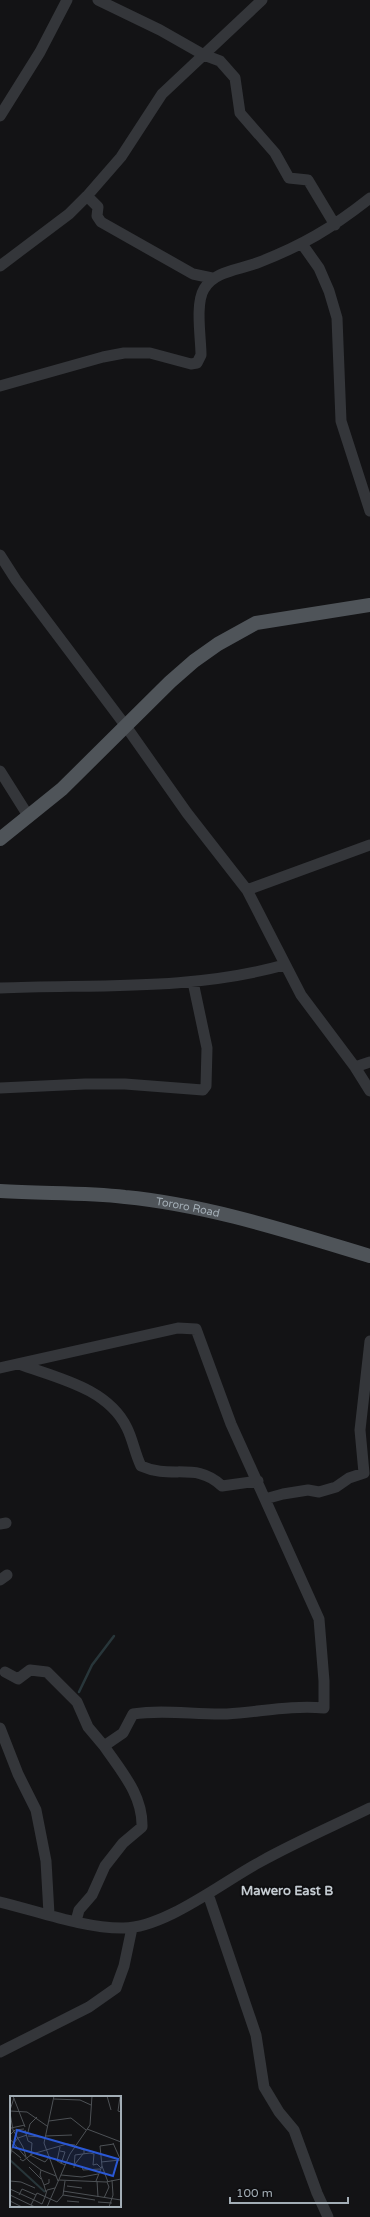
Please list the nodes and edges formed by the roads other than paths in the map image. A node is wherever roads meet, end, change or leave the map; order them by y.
1 (67, 0) edge
2 (98, 0) edge
3 (262, 0) edge
4 (204, 55) junction
5 (0, 116) edge
6 (87, 196) junction
7 (370, 198) edge
8 (336, 224) junction
9 (302, 244) junction
10 (0, 266) edge
11 (193, 274) junction
12 (212, 278) junction
13 (202, 294) junction
14 (0, 386) edge
15 (370, 512) edge
16 (0, 555) edge
17 (370, 605) edge
18 (126, 725) junction
19 (0, 770) edge
20 (29, 817) junction
21 (0, 839) edge
22 (370, 845) edge
23 (247, 890) junction
24 (284, 966) junction
25 (193, 982) junction
26 (0, 988) edge
27 (370, 1062) edge
28 (355, 1067) junction
29 (0, 1088) edge
30 (370, 1091) edge
31 (0, 1191) edge
32 (370, 1256) edge
33 (370, 1341) edge
34 (18, 1364) junction
35 (0, 1368) edge
36 (367, 1472) edge
37 (258, 1481) junction
38 (265, 1499) junction
39 (5, 1672) dead end
40 (0, 1728) edge
41 (104, 1746) junction
42 (370, 1808) edge
43 (208, 1894) junction
44 (0, 1902) edge
45 (49, 1914) junction
46 (76, 1921) junction
47 (132, 1928) junction
48 (0, 2052) edge
49 (328, 2217) edge

1 - 5 street
2 - 4 street
3 - 4 street
4 - 6 street
4 - 8 street
6 - 10 street
6 - 11 street
7 - 8 street
8 - 9 street
9 - 12 street
9 - 15 street
11 - 12 street
11 - 13 street
12 - 13 street
13 - 14 street
16 - 18 street
17 - 18 main road
18 - 20 main road
18 - 23 street
19 - 20 street
20 - 21 main road
22 - 23 street
23 - 24 street
24 - 25 street
24 - 28 street
25 - 26 street
25 - 29 street
27 - 28 street
28 - 30 street
31 - 32 main road, Tororo Road
33 - 36 street
34 - 35 street
34 - 37 street
34 - 37 street
36 - 38 street
37 - 38 street
38 - 41 street
39 - 41 street
40 - 45 street
41 - 46 street
42 - 43 street
43 - 47 street
43 - 49 street
44 - 45 street
45 - 46 street
46 - 47 street
47 - 48 street

